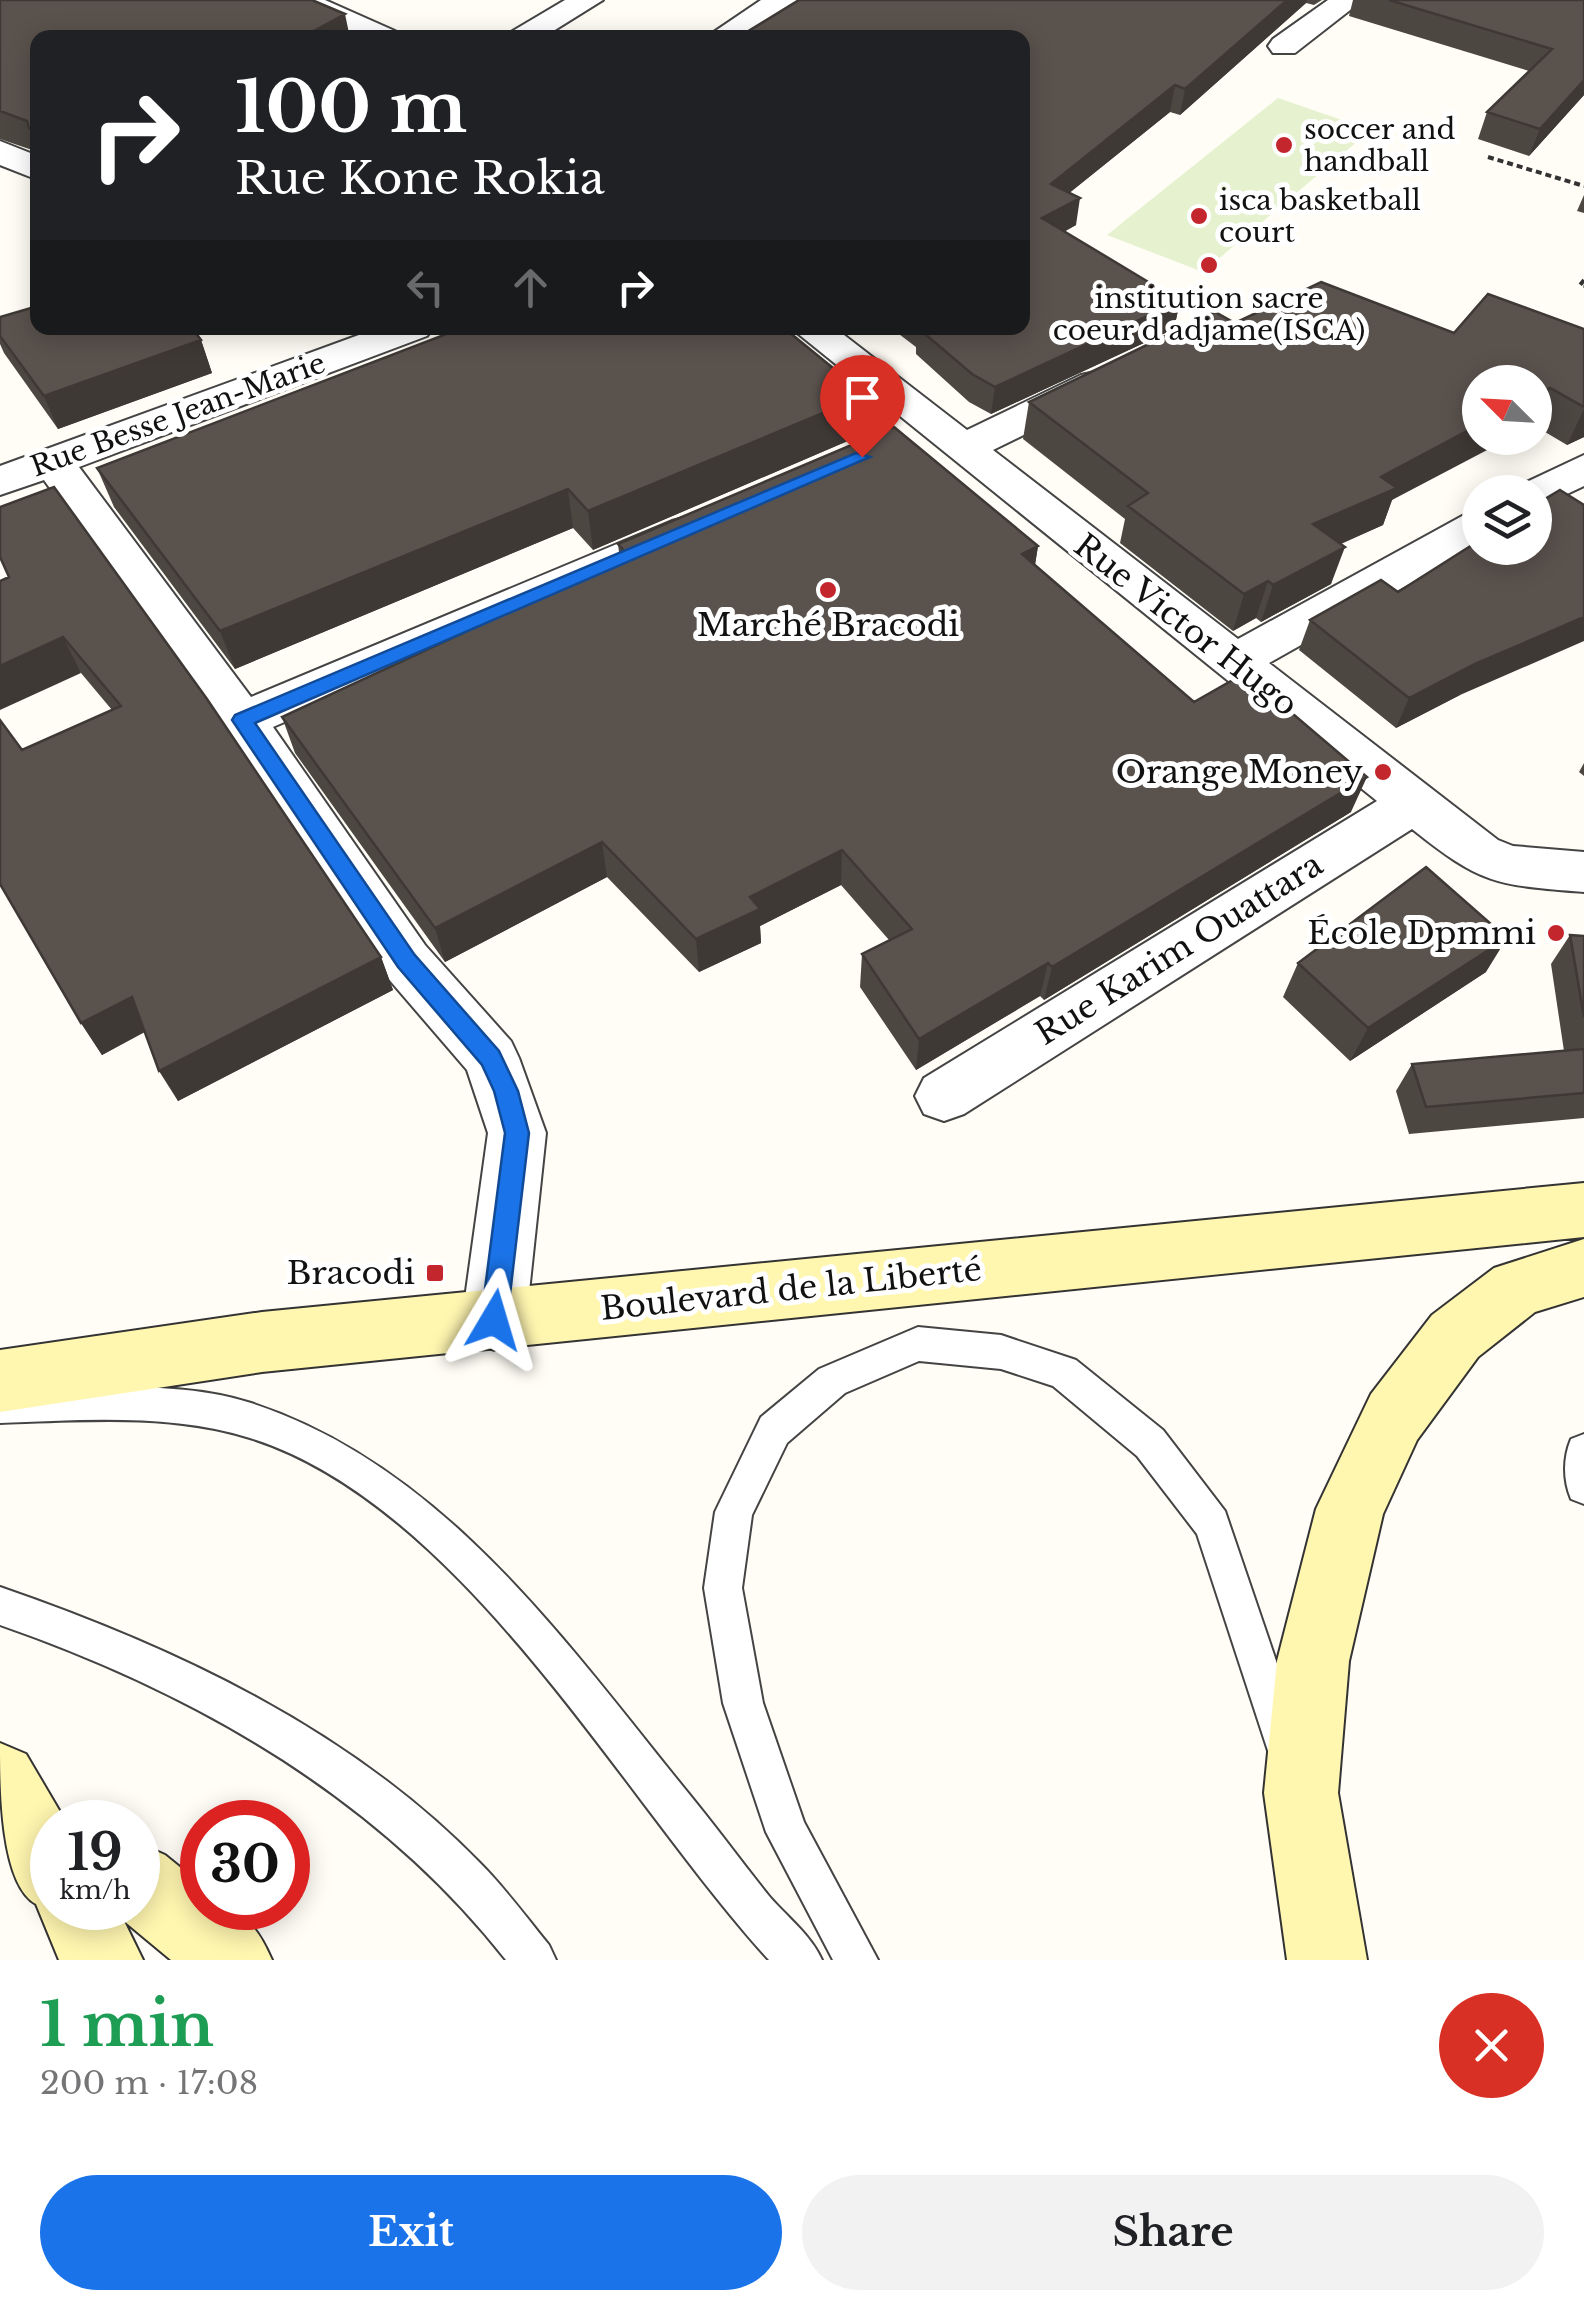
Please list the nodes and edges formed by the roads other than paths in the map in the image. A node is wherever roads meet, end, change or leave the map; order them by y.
1 (299, 0) edge
2 (588, 0) edge
3 (783, 0) edge
4 (1348, 0) edge
5 (366, 30) edge
6 (533, 30) edge
7 (734, 30) edge
8 (1284, 46) dead end
9 (0, 151) edge
10 (30, 166) edge
11 (394, 335) edge
12 (819, 335) edge
13 (1124, 370) edge
14 (932, 439) junction
15 (53, 462) junction
16 (1584, 468) edge
17 (0, 481) edge
18 (1552, 486) edge
19 (734, 511) edge
20 (1462, 535) edge
21 (1232, 662) junction
22 (242, 720) junction
23 (1413, 803) junction
24 (1584, 872) edge
25 (944, 1096) dead end
26 (1584, 1210) edge
27 (1584, 1268) edge
28 (494, 1320) junction
29 (0, 1381) edge
30 (0, 1406) edge
31 (1584, 1452) edge
32 (1584, 1486) edge
33 (0, 1606) edge
34 (0, 1761) edge
35 (0, 1780) edge
36 (1301, 1793) junction
37 (45, 1800) edge
38 (30, 1833) edge
39 (160, 1900) edge
40 (86, 1930) edge
41 (103, 1960) edge
42 (232, 1960) edge
43 (534, 1960) edge
44 (800, 1960) edge
45 (856, 1960) edge
46 (1327, 1960) edge

1 - 5 street
2 - 6 street
3 - 7 street
4 - 8 street
9 - 10 street
11 - 15 street, Rue Besse Jean-Marie
12 - 14 street, Rue Victor Hugo
13 - 14 street
14 - 21 street, Rue Victor Hugo
15 - 17 street, Rue Besse Jean-Marie
15 - 22 street
16 - 18 street
19 - 22 street
20 - 21 street
21 - 23 street, Rue Victor Hugo
22 - 28 street
23 - 24 street, Rue Victor Hugo
23 - 25 street, Rue Karim Ouattara
26 - 28 main road, Boulevard de la Liberté
27 - 36 main road
28 - 29 main road, Boulevard de la Liberté
30 - 44 lane
31 - 32 lane
33 - 43 lane
34 - 37 main road
35 - 38 main road
36 - 45 lane
36 - 46 main road
39 - 42 main road
40 - 41 main road

